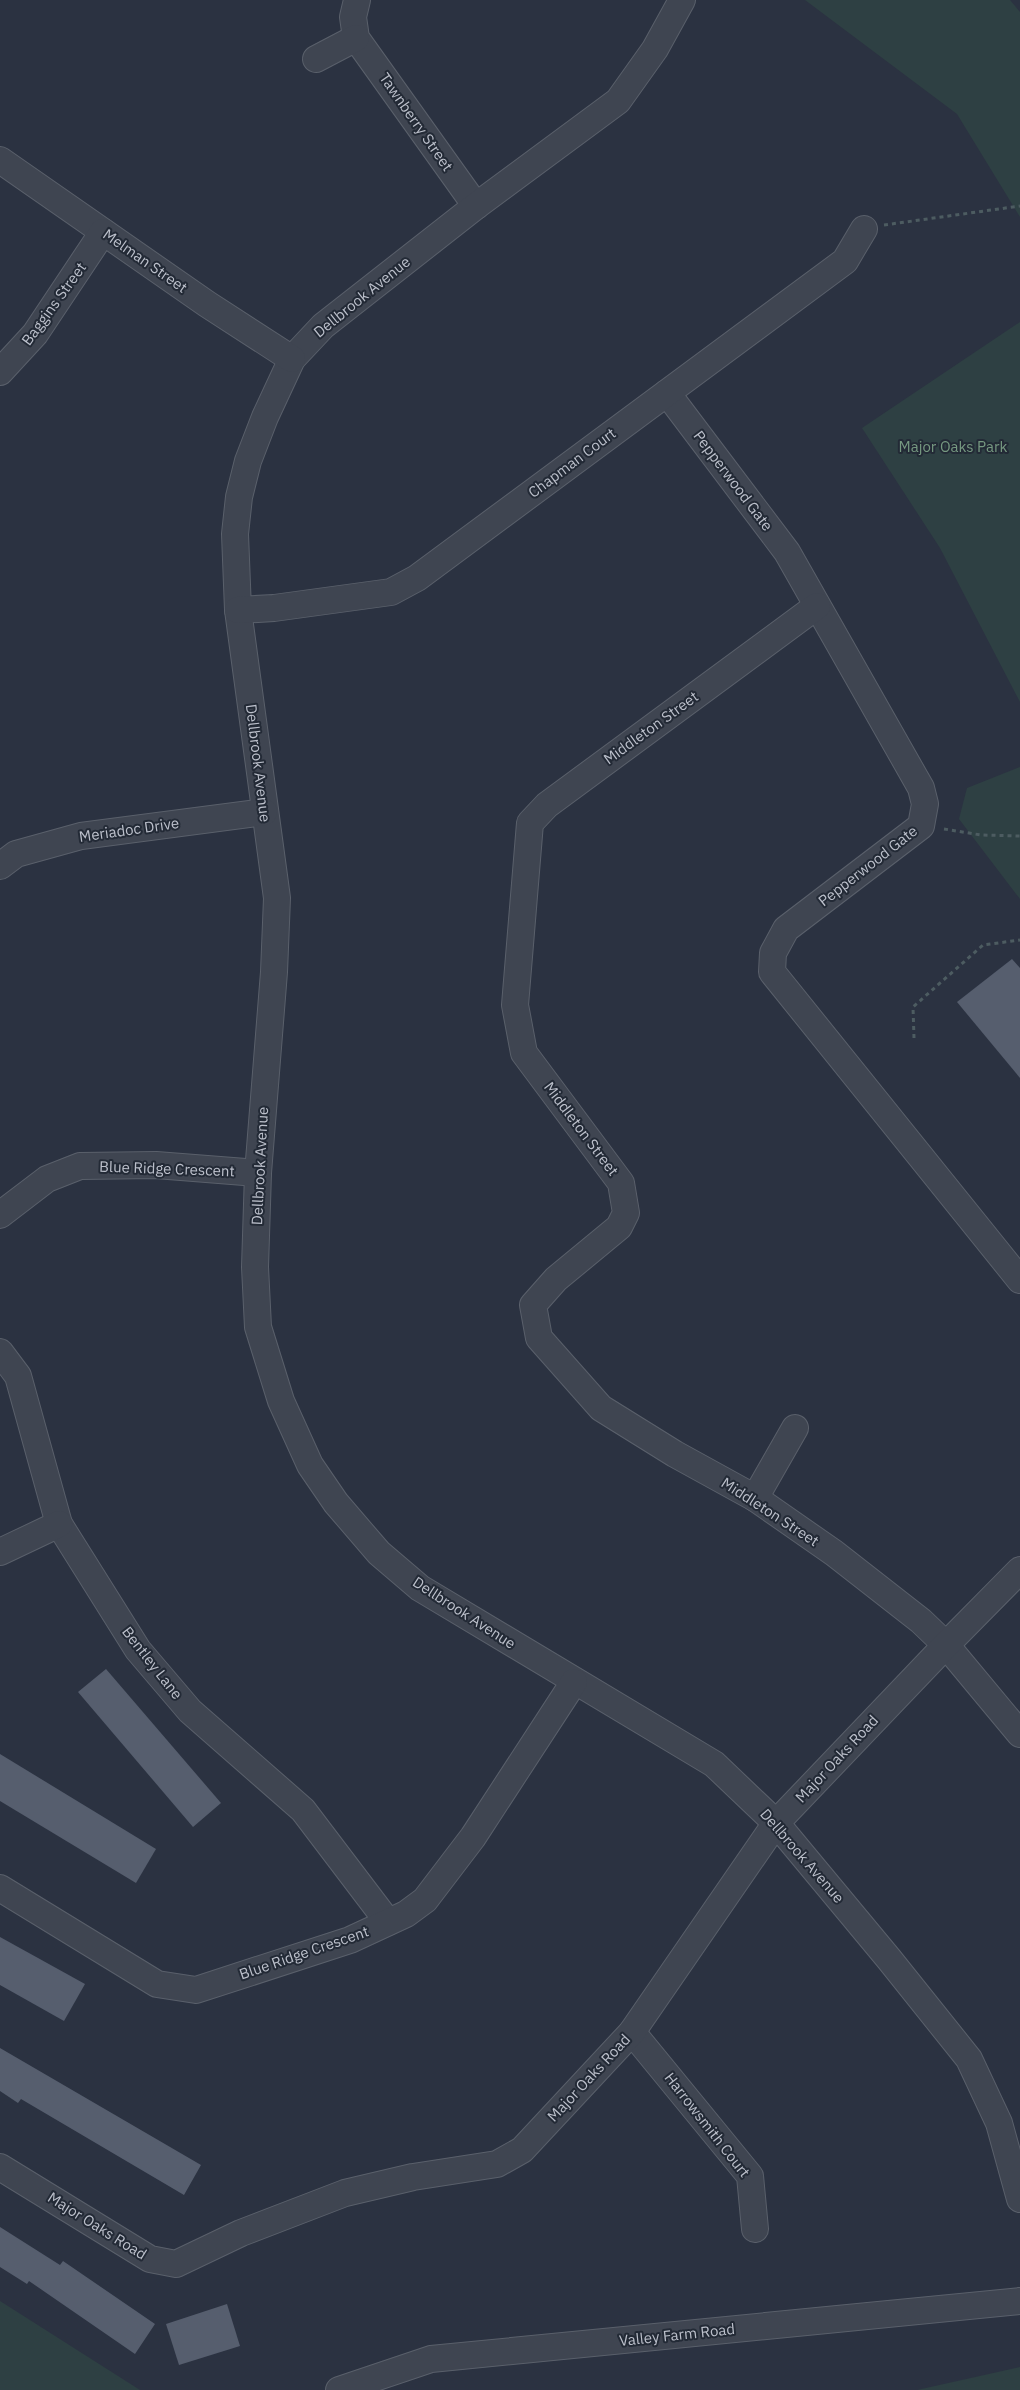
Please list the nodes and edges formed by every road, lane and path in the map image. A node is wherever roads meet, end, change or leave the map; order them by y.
1 (358, 0) edge
2 (682, 0) edge
3 (356, 38) junction
4 (316, 59) dead end
5 (0, 160) edge
6 (476, 206) junction
7 (1020, 206) edge
8 (864, 229) joint
9 (103, 232) junction
10 (292, 359) junction
11 (0, 372) edge
12 (666, 392) junction
13 (817, 606) junction
14 (238, 610) junction
15 (264, 812) junction
16 (921, 826) junction
17 (1020, 836) edge
18 (0, 866) edge
19 (1020, 940) edge
20 (914, 1038) dead end
21 (258, 1173) junction
22 (0, 1214) edge
23 (1020, 1280) edge
24 (0, 1352) edge
25 (795, 1428) dead end
26 (755, 1498) junction
27 (60, 1524) junction
28 (0, 1552) edge
29 (1020, 1570) edge
30 (946, 1645) junction
31 (574, 1682) junction
32 (1020, 1734) edge
33 (776, 1823) junction
34 (0, 1888) edge
35 (388, 1922) junction
36 (632, 2032) junction
37 (0, 2167) edge
38 (1020, 2199) edge
39 (755, 2229) dead end
40 (1020, 2301) edge
41 (339, 2390) edge

1 - 3 street
2 - 6 street, Dellbrook Avenue
3 - 4 street
3 - 6 street, Tawnberry Street
5 - 9 street, Melman Street
6 - 10 street, Dellbrook Avenue
7 - 8 path
8 - 12 street, Chapman Court
9 - 10 street, Melman Street
9 - 11 street, Baggins Street
10 - 14 street, Dellbrook Avenue
12 - 13 street, Pepperwood Gate
12 - 14 street, Chapman Court
13 - 16 street, Pepperwood Gate
13 - 26 street, Middleton Street
14 - 15 street, Dellbrook Avenue
15 - 18 street, Meriadoc Drive
15 - 21 street, Dellbrook Avenue
16 - 17 path
16 - 23 street, Pepperwood Gate
19 - 20 path
21 - 22 street, Blue Ridge Crescent
21 - 31 street, Dellbrook Avenue
24 - 27 street, Bentley Lane
25 - 26 street
26 - 30 street, Middleton Street
27 - 28 street
27 - 35 street, Bentley Lane
29 - 30 street, Major Oaks Road
30 - 32 street, Middleton Street
30 - 33 street, Major Oaks Road
31 - 33 street, Dellbrook Avenue
31 - 35 street, Blue Ridge Crescent
33 - 36 street, Major Oaks Road
33 - 38 street, Dellbrook Avenue
34 - 35 street, Blue Ridge Crescent
36 - 37 street, Major Oaks Road
36 - 39 street, Harrowsmith Court
40 - 41 street, Valley Farm Road

